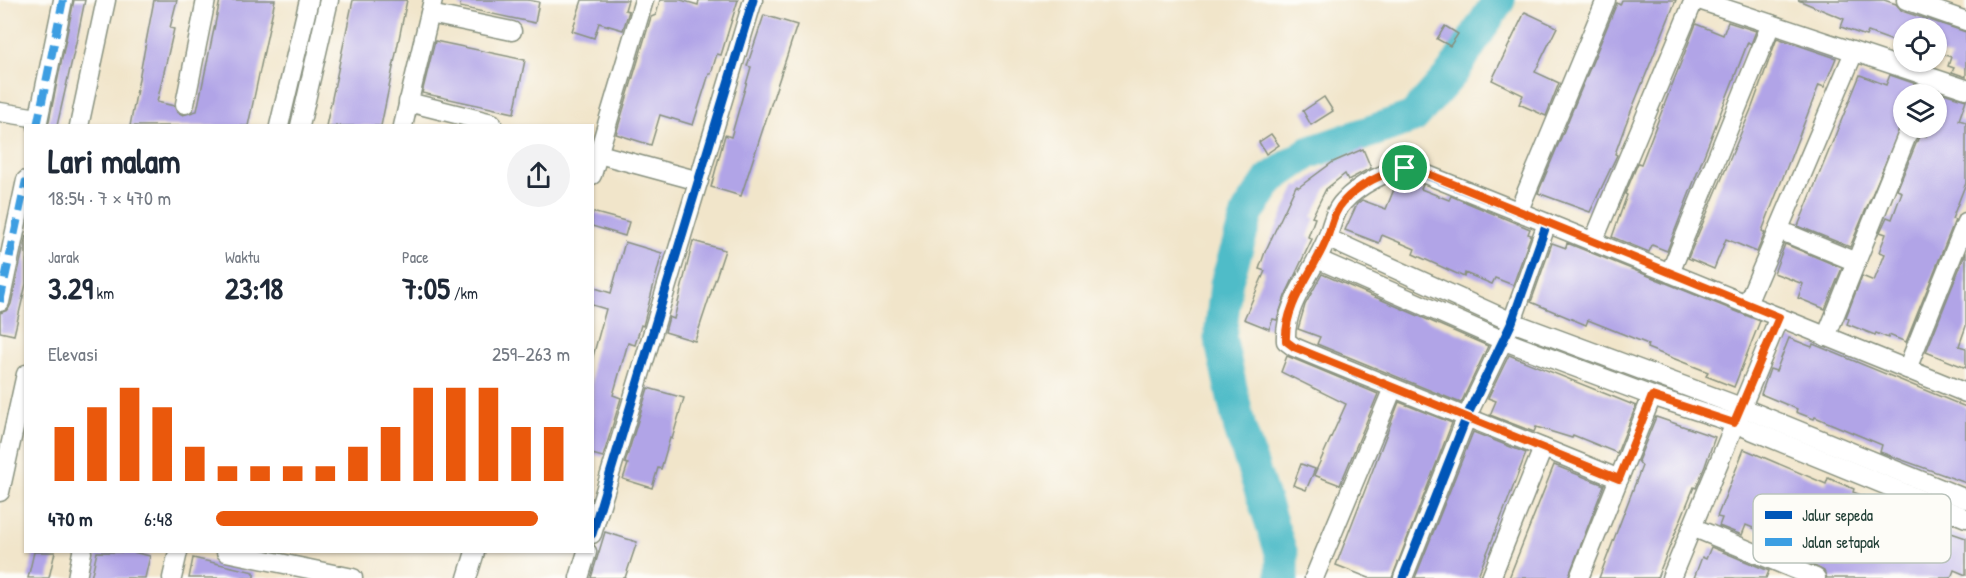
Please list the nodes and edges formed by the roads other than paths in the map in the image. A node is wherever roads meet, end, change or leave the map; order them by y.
1 (63, 0) edge
2 (106, 0) edge
3 (206, 0) edge
4 (309, 0) edge
5 (329, 0) edge
6 (644, 0) edge
7 (753, 0) edge
8 (1606, 0) edge
9 (1694, 0) edge
10 (1699, 0) edge
11 (1906, 0) edge
12 (432, 7) edge
13 (1966, 21) edge
14 (1771, 24) junction
15 (512, 31) dead end
16 (1854, 52) junction
17 (1930, 77) junction
18 (1927, 84) edge
19 (1966, 90) edge
20 (408, 102) junction
21 (185, 104) dead end
22 (0, 112) edge
23 (38, 122) edge
24 (492, 123) dead end
25 (79, 124) edge
26 (279, 124) edge
27 (300, 124) edge
28 (403, 124) edge
29 (1906, 138) edge
30 (599, 154) junction
31 (594, 169) edge
32 (699, 181) junction
33 (24, 189) edge
34 (1519, 210) junction
35 (1966, 222) edge
36 (1547, 223) junction
37 (1779, 231) junction
38 (1327, 238) junction
39 (1593, 242) junction
40 (1317, 260) junction
41 (1856, 262) junction
42 (1670, 273) junction
43 (0, 302) edge
44 (1747, 304) junction
45 (1779, 317) junction
46 (1512, 322) junction
47 (1826, 336) junction
48 (1502, 340) junction
49 (1907, 369) junction
50 (24, 383) edge
51 (1393, 388) junction
52 (1966, 393) edge
53 (1652, 396) junction
54 (1738, 415) junction
55 (1467, 416) junction
56 (1543, 447) junction
57 (1878, 475) junction
58 (1619, 479) junction
59 (0, 492) edge
60 (1917, 494) edge
61 (1948, 494) edge
62 (1951, 495) edge
63 (1966, 499) edge
64 (1951, 511) edge
65 (1966, 518) edge
66 (594, 526) edge
67 (1692, 527) junction
68 (82, 553) edge
69 (178, 553) edge
70 (230, 553) edge
71 (475, 553) edge
72 (587, 553) edge
73 (1753, 557) edge
74 (271, 563) edge
75 (1765, 563) edge
76 (1783, 572) edge
77 (77, 578) edge
78 (172, 578) edge
79 (353, 578) edge
80 (467, 578) edge
81 (579, 578) edge
82 (1314, 578) edge
83 (1403, 578) edge
84 (1491, 578) edge
85 (1579, 578) edge
86 (1671, 578) edge
87 (1816, 578) edge

1 - 23 street
2 - 25 street
3 - 21 street
4 - 26 street
5 - 27 street
6 - 30 street
7 - 32 street
8 - 34 street
9 - 39 street
10 - 14 street
11 - 13 street
12 - 15 street
12 - 20 street
14 - 16 street
14 - 42 street
16 - 17 street
16 - 37 street
17 - 18 street
17 - 19 street
20 - 24 street
20 - 28 street
22 - 23 street
29 - 41 street
30 - 31 street
30 - 32 street
32 - 66 street
33 - 43 street
34 - 36 street
34 - 38 street
35 - 49 street
36 - 39 street
36 - 46 street
37 - 41 street
37 - 44 street
38 - 40 street
38 - 46 street
39 - 42 street
40 - 48 street
40 - 51 street
41 - 47 street
42 - 44 street
44 - 45 street
45 - 47 street
45 - 54 street
46 - 48 street
46 - 54 street
47 - 49 street
48 - 53 street
48 - 55 street
49 - 52 street
50 - 59 street
51 - 55 street
51 - 82 street
53 - 54 street
53 - 58 street
54 - 57 street
54 - 67 street
55 - 56 street
55 - 83 street
56 - 58 street
56 - 84 street
57 - 60 street
57 - 61 street
58 - 85 street
62 - 63 street
64 - 65 street
67 - 73 street
67 - 86 street
68 - 77 street
69 - 78 street
70 - 74 street
71 - 80 street
72 - 81 street
74 - 79 street
75 - 76 street
76 - 87 street

